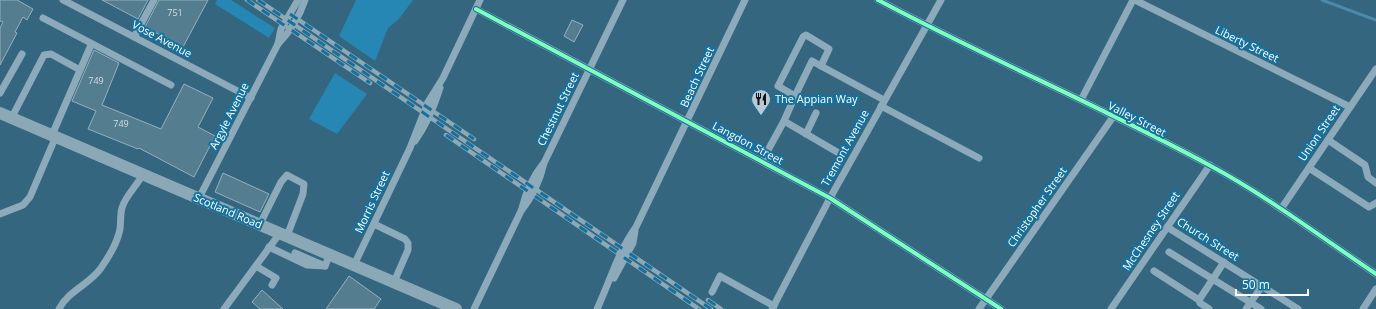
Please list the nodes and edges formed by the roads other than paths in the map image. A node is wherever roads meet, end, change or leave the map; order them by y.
1 (154, 0) edge
2 (298, 0) edge
3 (305, 0) edge
4 (480, 0) edge
5 (623, 0) edge
6 (745, 0) edge
7 (878, 0) edge
8 (941, 0) edge
9 (1134, 0) edge
10 (68, 1) edge
11 (476, 9) junction
12 (43, 18) dead end
13 (926, 26) junction
14 (134, 37) junction
15 (278, 44) junction
16 (90, 45) junction
17 (22, 54) dead end
18 (821, 66) junction
19 (590, 69) junction
20 (1376, 69) edge
21 (80, 70) junction
22 (171, 85) dead end
23 (0, 93) edge
24 (795, 96) junction
25 (251, 98) junction
26 (1081, 100) junction
27 (883, 103) junction
28 (1350, 107) junction
29 (0, 113) edge
30 (816, 113) dead end
31 (12, 117) junction
32 (1113, 117) junction
33 (688, 121) junction
34 (784, 121) junction
35 (806, 134) junction
36 (54, 136) junction
37 (1328, 140) junction
38 (837, 152) dead end
39 (979, 158) dead end
40 (762, 161) junction
41 (1210, 165) junction
42 (1309, 168) junction
43 (143, 174) junction
44 (1376, 183) edge
45 (200, 198) junction
46 (830, 198) junction
47 (1376, 203) edge
48 (1281, 209) junction
49 (0, 214) edge
50 (260, 224) junction
51 (374, 224) junction
52 (1167, 227) junction
53 (283, 234) junction
54 (300, 242) junction
55 (269, 248) junction
56 (1169, 252) dead end
57 (330, 254) junction
58 (293, 256) junction
59 (1224, 262) junction
60 (354, 265) junction
61 (256, 266) junction
62 (1154, 271) dead end
63 (1376, 274) edge
64 (1212, 279) junction
65 (394, 282) junction
66 (272, 285) dead end
67 (1262, 286) junction
68 (1376, 289) edge
69 (712, 292) dead end
70 (986, 300) junction
71 (1199, 300) junction
72 (1251, 302) junction
73 (773, 308) edge
74 (59, 309) edge
75 (224, 309) edge
76 (456, 309) edge
77 (474, 309) edge
78 (597, 309) edge
79 (979, 309) edge
80 (1001, 309) edge
81 (1111, 309) edge
82 (1209, 309) edge
83 (1246, 309) edge
84 (1261, 309) edge
85 (1298, 309) edge
86 (1362, 309) edge

1 - 14 street
2 - 15 street, Argyle Avenue
3 - 15 street, Argyle Avenue
4 - 11 street, Morris Street
5 - 19 street, Chestnut Street
6 - 33 street, Beach Street
7 - 13 street, Valley Street
8 - 13 street, Tremont Avenue
9 - 26 street
9 - 28 street, Liberty Street
10 - 14 street, Vose Avenue
11 - 19 street, Langdon Street
11 - 51 street, Morris Street
12 - 16 street
13 - 26 street, Valley Street
13 - 27 street, Tremont Avenue
14 - 25 street, Vose Avenue
15 - 25 street, Argyle Avenue
16 - 21 street
16 - 22 street
17 - 23 street
18 - 24 street
18 - 24 street
18 - 27 street
19 - 33 street, Langdon Street
19 - 77 street, Chestnut Street
20 - 28 street, Union Street
21 - 31 street
21 - 36 street
24 - 34 street
25 - 45 street, Argyle Avenue
26 - 32 street, Valley Street
27 - 39 street
27 - 46 street, Tremont Avenue
28 - 37 street, Union Street
29 - 31 main road, Scotland Road
30 - 35 street
31 - 36 main road, Scotland Road
32 - 41 street, Valley Street
32 - 70 street, Christopher Street
33 - 40 street, Langdon Street
33 - 78 street, Beach Street
34 - 35 street
34 - 40 street
35 - 38 street
36 - 43 main road, Scotland Road
36 - 49 street
37 - 42 street, Union Street
37 - 44 street
40 - 46 street, Langdon Street
41 - 48 street, Valley Street
41 - 52 street, McChesney Street
42 - 47 street
42 - 48 street, Union Street
43 - 45 main road, Scotland Road
43 - 74 street
45 - 50 main road, Scotland Road
46 - 70 street, Langdon Street
46 - 73 street, Tremont Avenue
48 - 63 street, Valley Street
50 - 53 main road, Scotland Road
50 - 53 street
51 - 60 street, Morris Street
51 - 65 street
52 - 59 street, Church Street
52 - 81 street, McChesney Street
53 - 54 main road, Scotland Road
53 - 55 street
54 - 57 main road, Scotland Road
54 - 58 street
55 - 58 street
55 - 61 street
56 - 64 street
57 - 58 street
57 - 60 main road, Scotland Road
59 - 64 street
59 - 67 street, Church Street
60 - 65 main road, Scotland Road
61 - 66 street
61 - 75 street
62 - 71 street
64 - 71 street
64 - 72 street
65 - 76 main road, Scotland Road
67 - 72 street
67 - 85 street, Church Street
68 - 86 street
69 - 73 street
70 - 79 street, Christopher Street
70 - 80 street, Langdon Street
71 - 82 street
72 - 83 street
72 - 84 street

